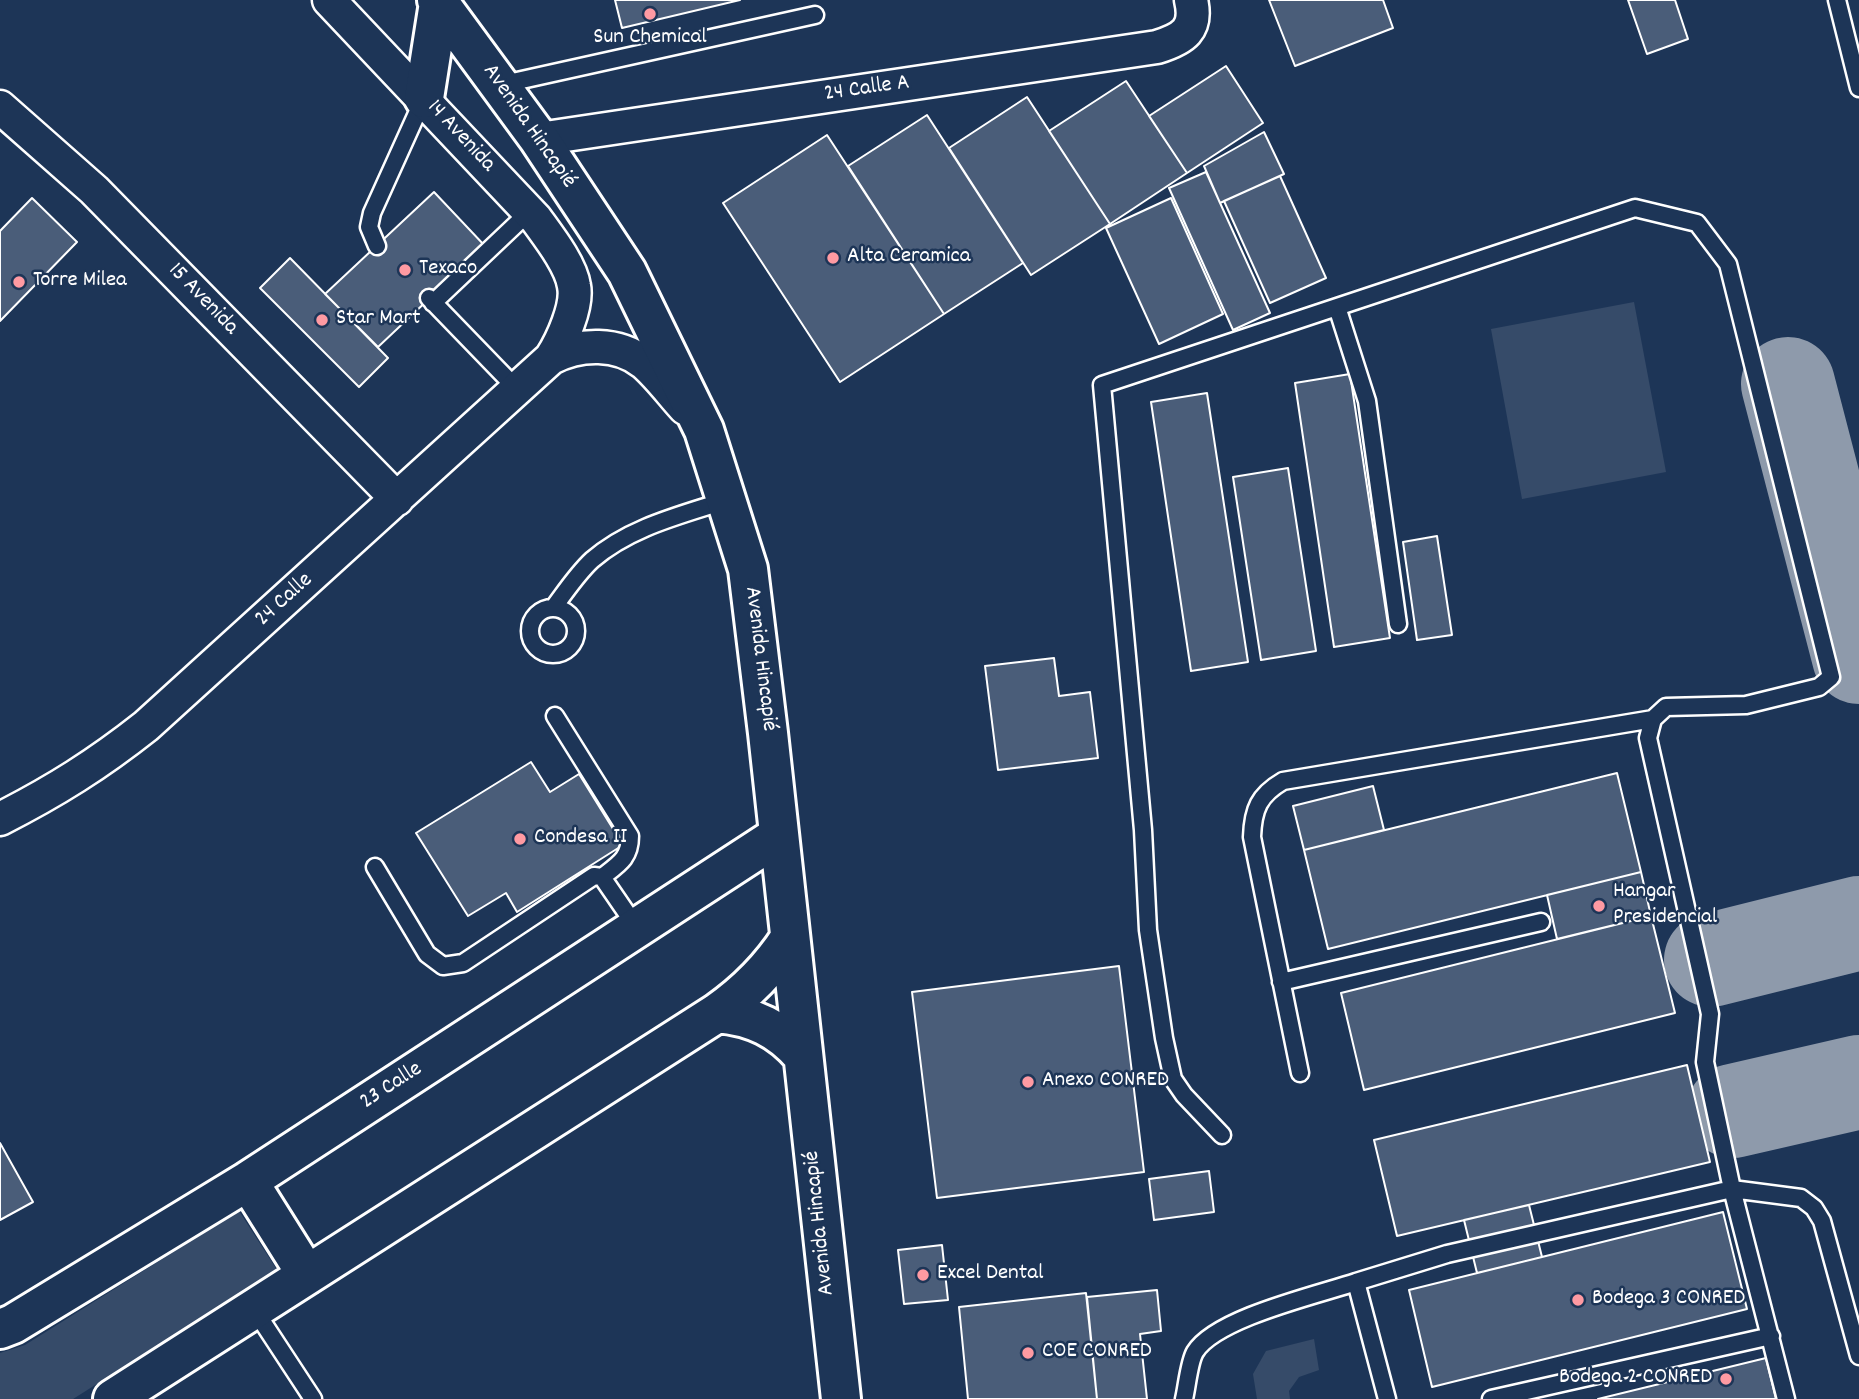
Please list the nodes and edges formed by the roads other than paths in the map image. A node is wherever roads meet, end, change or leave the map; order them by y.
1 (329, 0) edge
2 (1837, 0) edge
3 (430, 1) edge
4 (815, 15) dead end
5 (1190, 15) edge
6 (499, 85) junction
7 (1859, 88) edge
8 (424, 98) junction
9 (0, 107) edge
10 (539, 139) junction
11 (529, 212) junction
12 (377, 246) dead end
13 (575, 287) joint
14 (1337, 307) junction
15 (551, 358) junction
16 (517, 389) junction
17 (704, 430) junction
18 (397, 499) junction
19 (727, 500) junction
20 (554, 607) dead end
21 (1398, 624) dead end
22 (555, 716) dead end
23 (1653, 719) junction
24 (0, 818) edge
25 (778, 836) junction
26 (375, 867) dead end
27 (603, 877) junction
28 (1541, 922) dead end
29 (637, 928) junction
30 (790, 938) junction
31 (1281, 982) junction
32 (717, 1013) junction
33 (803, 1056) junction
34 (1300, 1073) dead end
35 (1223, 1135) dead end
36 (248, 1181) junction
37 (1732, 1189) junction
38 (307, 1275) junction
39 (1356, 1282) junction
40 (254, 1309) junction
41 (0, 1329) edge
42 (1771, 1336) junction
43 (1859, 1356) edge
44 (113, 1399) edge
45 (313, 1399) edge
46 (841, 1399) edge
47 (1184, 1399) edge
48 (1387, 1399) edge
49 (1491, 1399) edge
50 (1786, 1399) edge

1 - 8 street, 14 Avenida
2 - 7 lane
3 - 6 main road, Avenida Hincapié
3 - 8 main road
4 - 6 lane
5 - 10 street, 24 Calle A
6 - 10 main road, Avenida Hincapié
8 - 11 street, 14 Avenida
8 - 12 lane
9 - 18 street, 15 Avenida
10 - 17 main road, Avenida Hincapié
11 - 13 street, 14 Avenida
11 - 16 lane
13 - 15 street, 24 Calle
14 - 21 lane
14 - 23 lane
14 - 35 lane
15 - 16 street, 24 Calle
15 - 17 street, 24 Calle
16 - 18 street, 24 Calle
17 - 19 main road, Avenida Hincapié
18 - 24 street, 24 Calle
19 - 20 lane
19 - 25 main road, Avenida Hincapié
22 - 27 lane
23 - 31 lane
23 - 37 lane
25 - 29 main road, 23 Calle
25 - 30 main road, Avenida Hincapié
26 - 27 lane
27 - 29 lane
28 - 31 lane
29 - 36 main road, 23 Calle
30 - 32 main road
30 - 33 main road, Avenida Hincapié
31 - 34 lane
32 - 33 main road
32 - 38 main road
33 - 46 main road, Avenida Hincapié
36 - 38 main road
36 - 41 main road, 23 Calle
37 - 39 lane
37 - 42 lane
37 - 43 lane
38 - 40 main road
39 - 47 lane
39 - 48 lane
40 - 44 main road
40 - 45 lane
42 - 49 lane
42 - 50 lane

